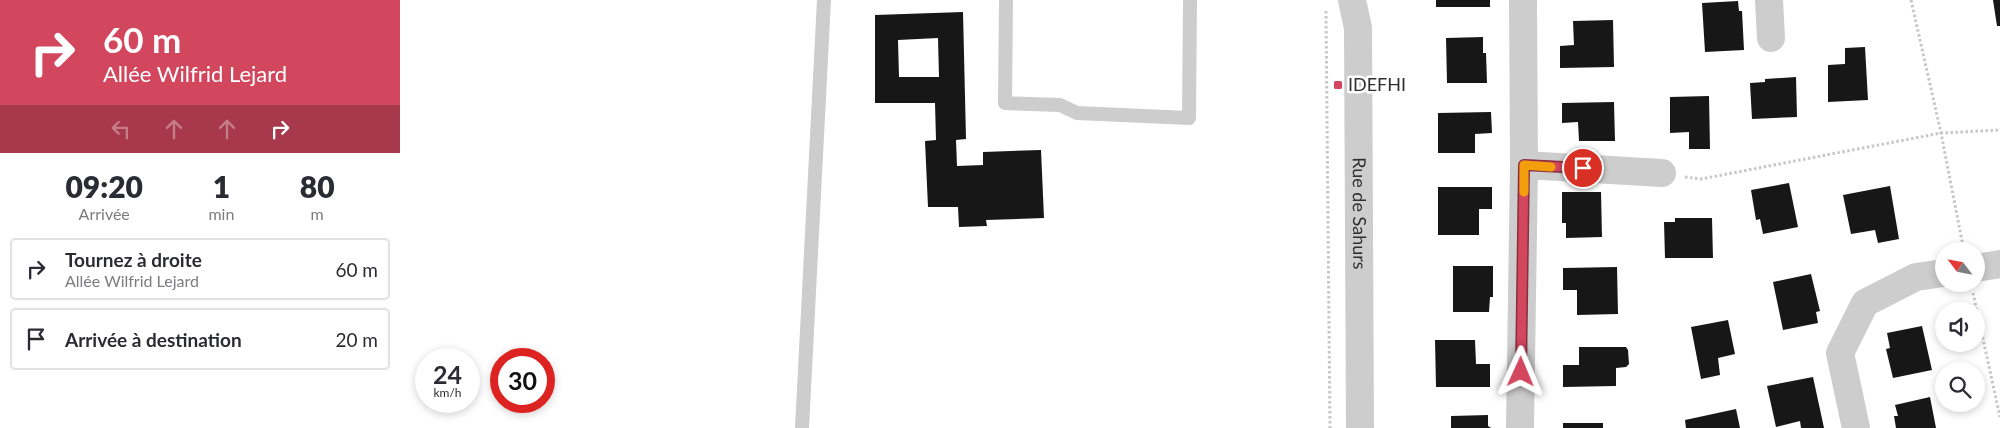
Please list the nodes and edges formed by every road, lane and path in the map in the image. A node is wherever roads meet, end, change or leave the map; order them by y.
1 (824, 0) edge
2 (1006, 0) edge
3 (1190, 0) edge
4 (1352, 0) edge
5 (1524, 0) edge
6 (1769, 0) edge
7 (1911, 0) edge
8 (1326, 10) dead end
9 (1771, 38) dead end
10 (2000, 130) edge
11 (1941, 133) junction
12 (1524, 165) junction
13 (1662, 173) joint
14 (1962, 242) edge
15 (2000, 264) edge
16 (1985, 266) edge
17 (1935, 274) edge
18 (1973, 292) edge
19 (2000, 417) edge
20 (802, 428) edge
21 (1330, 428) edge
22 (1360, 428) edge
23 (1520, 428) edge
24 (1856, 428) edge

1 - 20 lane
2 - 3 lane
4 - 22 street, Rue de Sahurs
5 - 12 street
6 - 9 street
7 - 11 path
8 - 21 path
10 - 11 path
11 - 13 path
11 - 14 path
12 - 13 street
12 - 23 street
15 - 16 street
17 - 24 street
18 - 19 path

